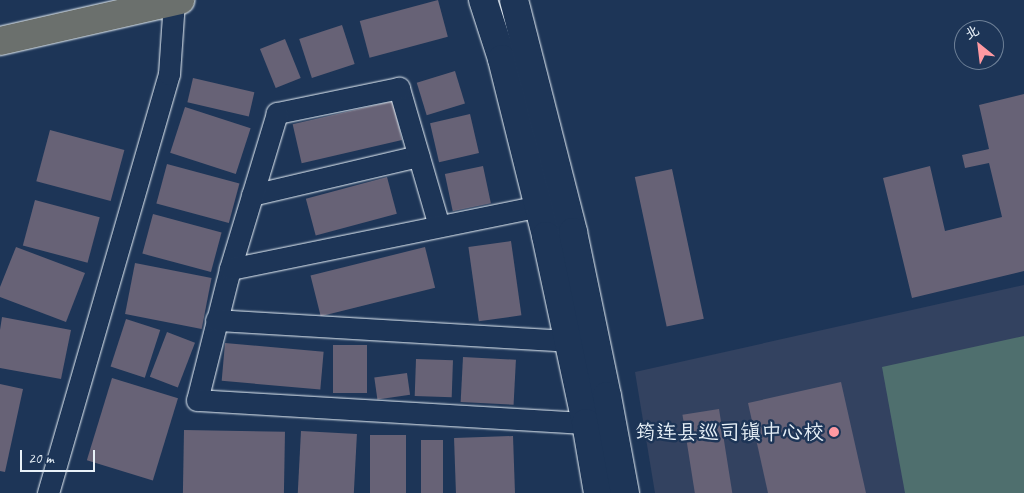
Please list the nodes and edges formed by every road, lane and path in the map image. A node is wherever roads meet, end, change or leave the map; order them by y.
1 (483, 0) edge
2 (514, 0) edge
3 (177, 1) edge
4 (0, 41) edge
5 (418, 156) junction
6 (252, 195) junction
7 (539, 206) junction
8 (439, 226) junction
9 (230, 269) junction
10 (216, 320) junction
11 (569, 341) junction
12 (586, 424) junction
13 (48, 493) edge
14 (598, 493) edge
15 (625, 493) edge

1 - 7 main road
2 - 15 main road
3 - 4 highway
3 - 13 street
5 - 6 street
5 - 6 street
5 - 8 street
6 - 9 street
7 - 8 street
7 - 11 main road
8 - 9 street
9 - 10 street
10 - 11 street
10 - 12 street
11 - 12 main road
12 - 14 main road

